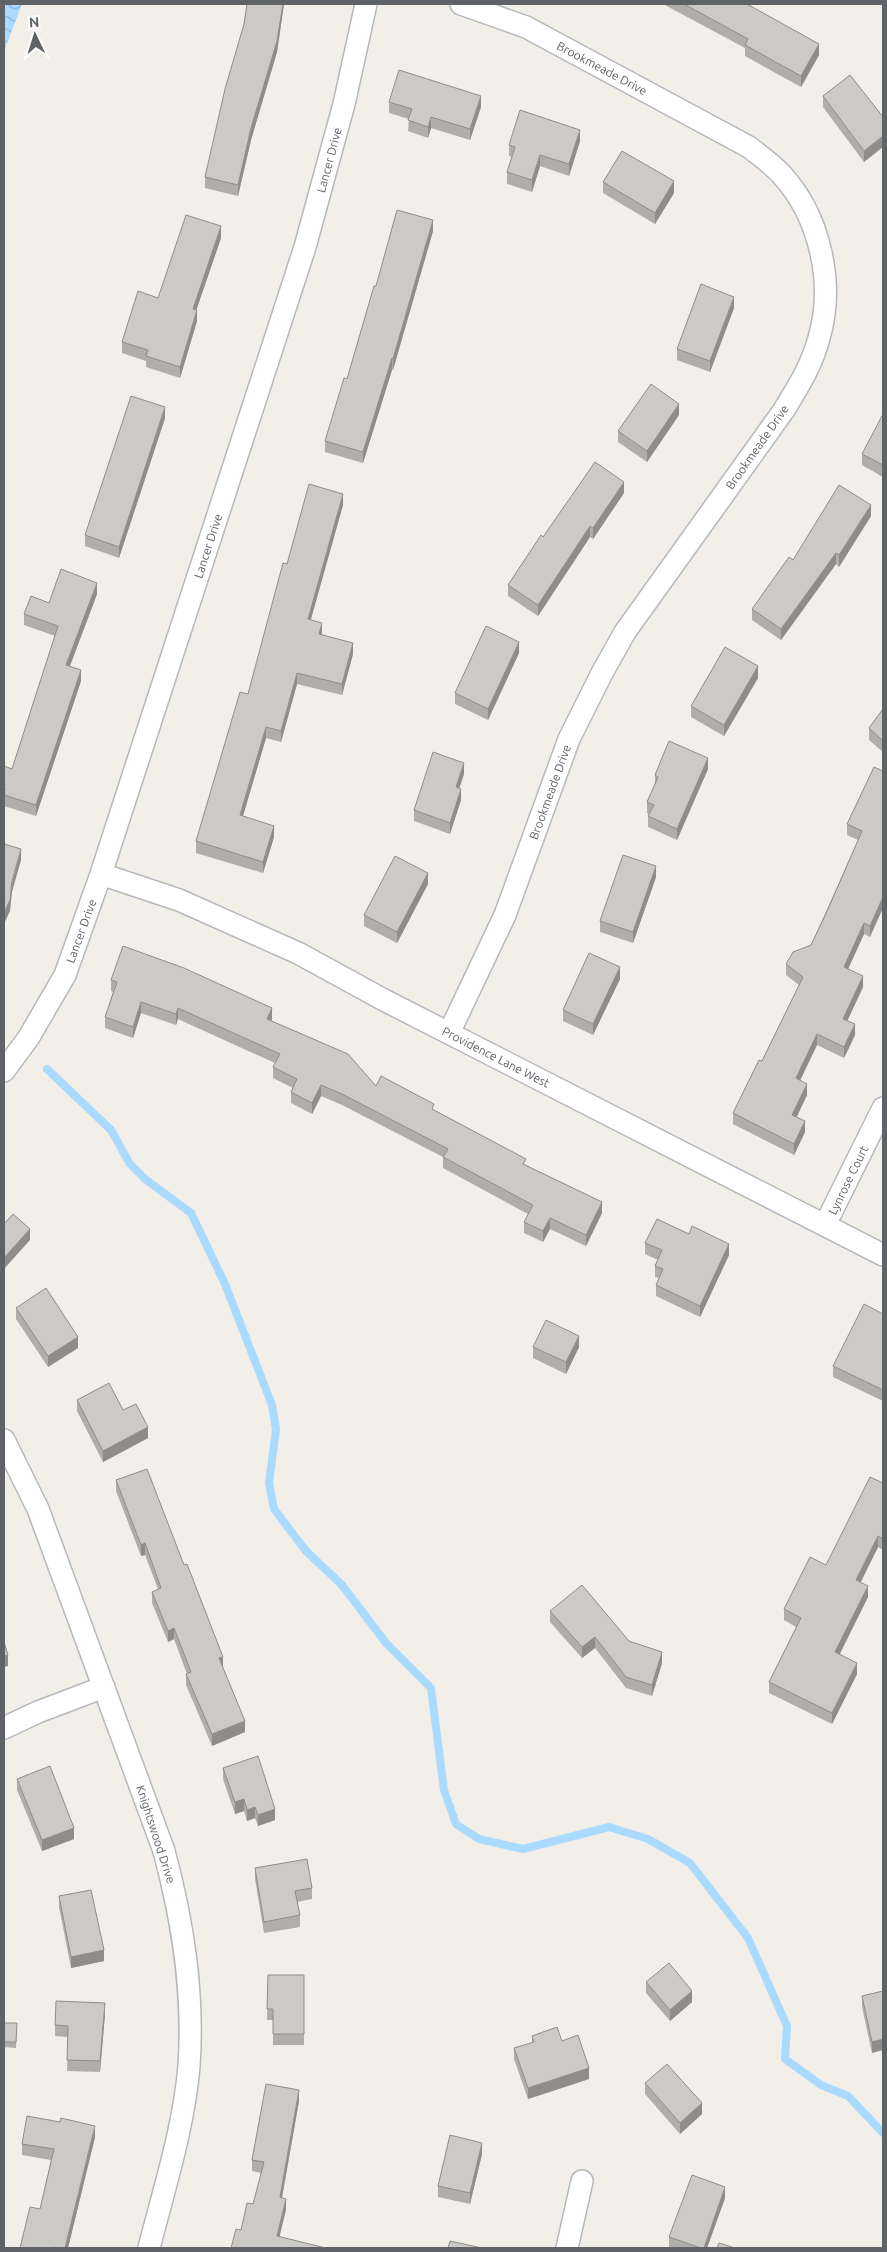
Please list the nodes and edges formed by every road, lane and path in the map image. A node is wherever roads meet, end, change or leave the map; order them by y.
1 (366, 4) edge
2 (461, 4) edge
3 (101, 874) junction
4 (449, 1033) junction
5 (4, 1071) edge
6 (883, 1108) edge
7 (825, 1226) junction
8 (883, 1255) edge
9 (4, 1440) edge
10 (104, 1688) junction
11 (4, 1728) edge
12 (582, 2181) dead end
13 (149, 2248) edge
14 (567, 2248) edge

1 - 3 street, Lancer Drive
2 - 4 street, Brookmeade Drive
3 - 4 street, Providence Lane West
3 - 5 street, Lancer Drive
4 - 7 street, Providence Lane West
6 - 7 street, Lynrose Court
7 - 8 street, Providence Lane West
9 - 10 street, Knightswood Drive
10 - 11 street
10 - 13 street, Knightswood Drive
12 - 14 street

